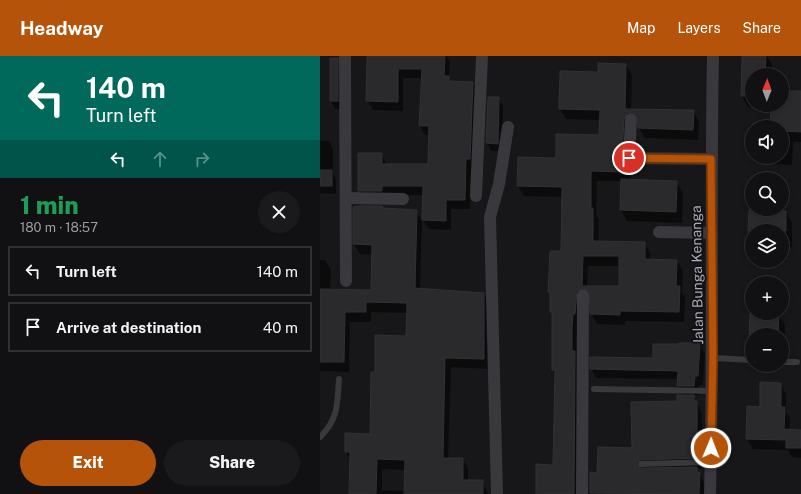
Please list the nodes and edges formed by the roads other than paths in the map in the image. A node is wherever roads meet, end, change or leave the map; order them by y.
1 (345, 56) edge
2 (482, 56) edge
3 (713, 56) edge
4 (631, 119) dead end
5 (508, 127) dead end
6 (711, 159) junction
7 (476, 196) dead end
8 (346, 198) junction
9 (403, 199) dead end
10 (659, 232) dead end
11 (712, 233) junction
12 (346, 281) dead end
13 (583, 295) dead end
14 (713, 358) junction
15 (745, 360) edge
16 (789, 362) edge
17 (797, 362) dead end
18 (339, 379) dead end
19 (594, 389) dead end
20 (713, 390) junction
21 (320, 437) edge
22 (711, 462) junction
23 (640, 464) dead end
24 (497, 494) edge
25 (582, 494) edge
26 (710, 494) edge

1 - 8 street
2 - 7 street
3 - 6 street, Jalan Bunga Kenanga
4 - 6 street
5 - 24 street
6 - 11 street, Jalan Bunga Kenanga
8 - 9 street
8 - 12 street
10 - 11 street
11 - 14 street, Jalan Bunga Kenanga
13 - 25 street
14 - 15 lane
14 - 20 street, Jalan Bunga Kenanga
16 - 17 lane
18 - 21 lane
19 - 20 lane
20 - 22 street, Jalan Bunga Kenanga
22 - 23 lane
22 - 26 street, Jalan Bunga Kenanga

